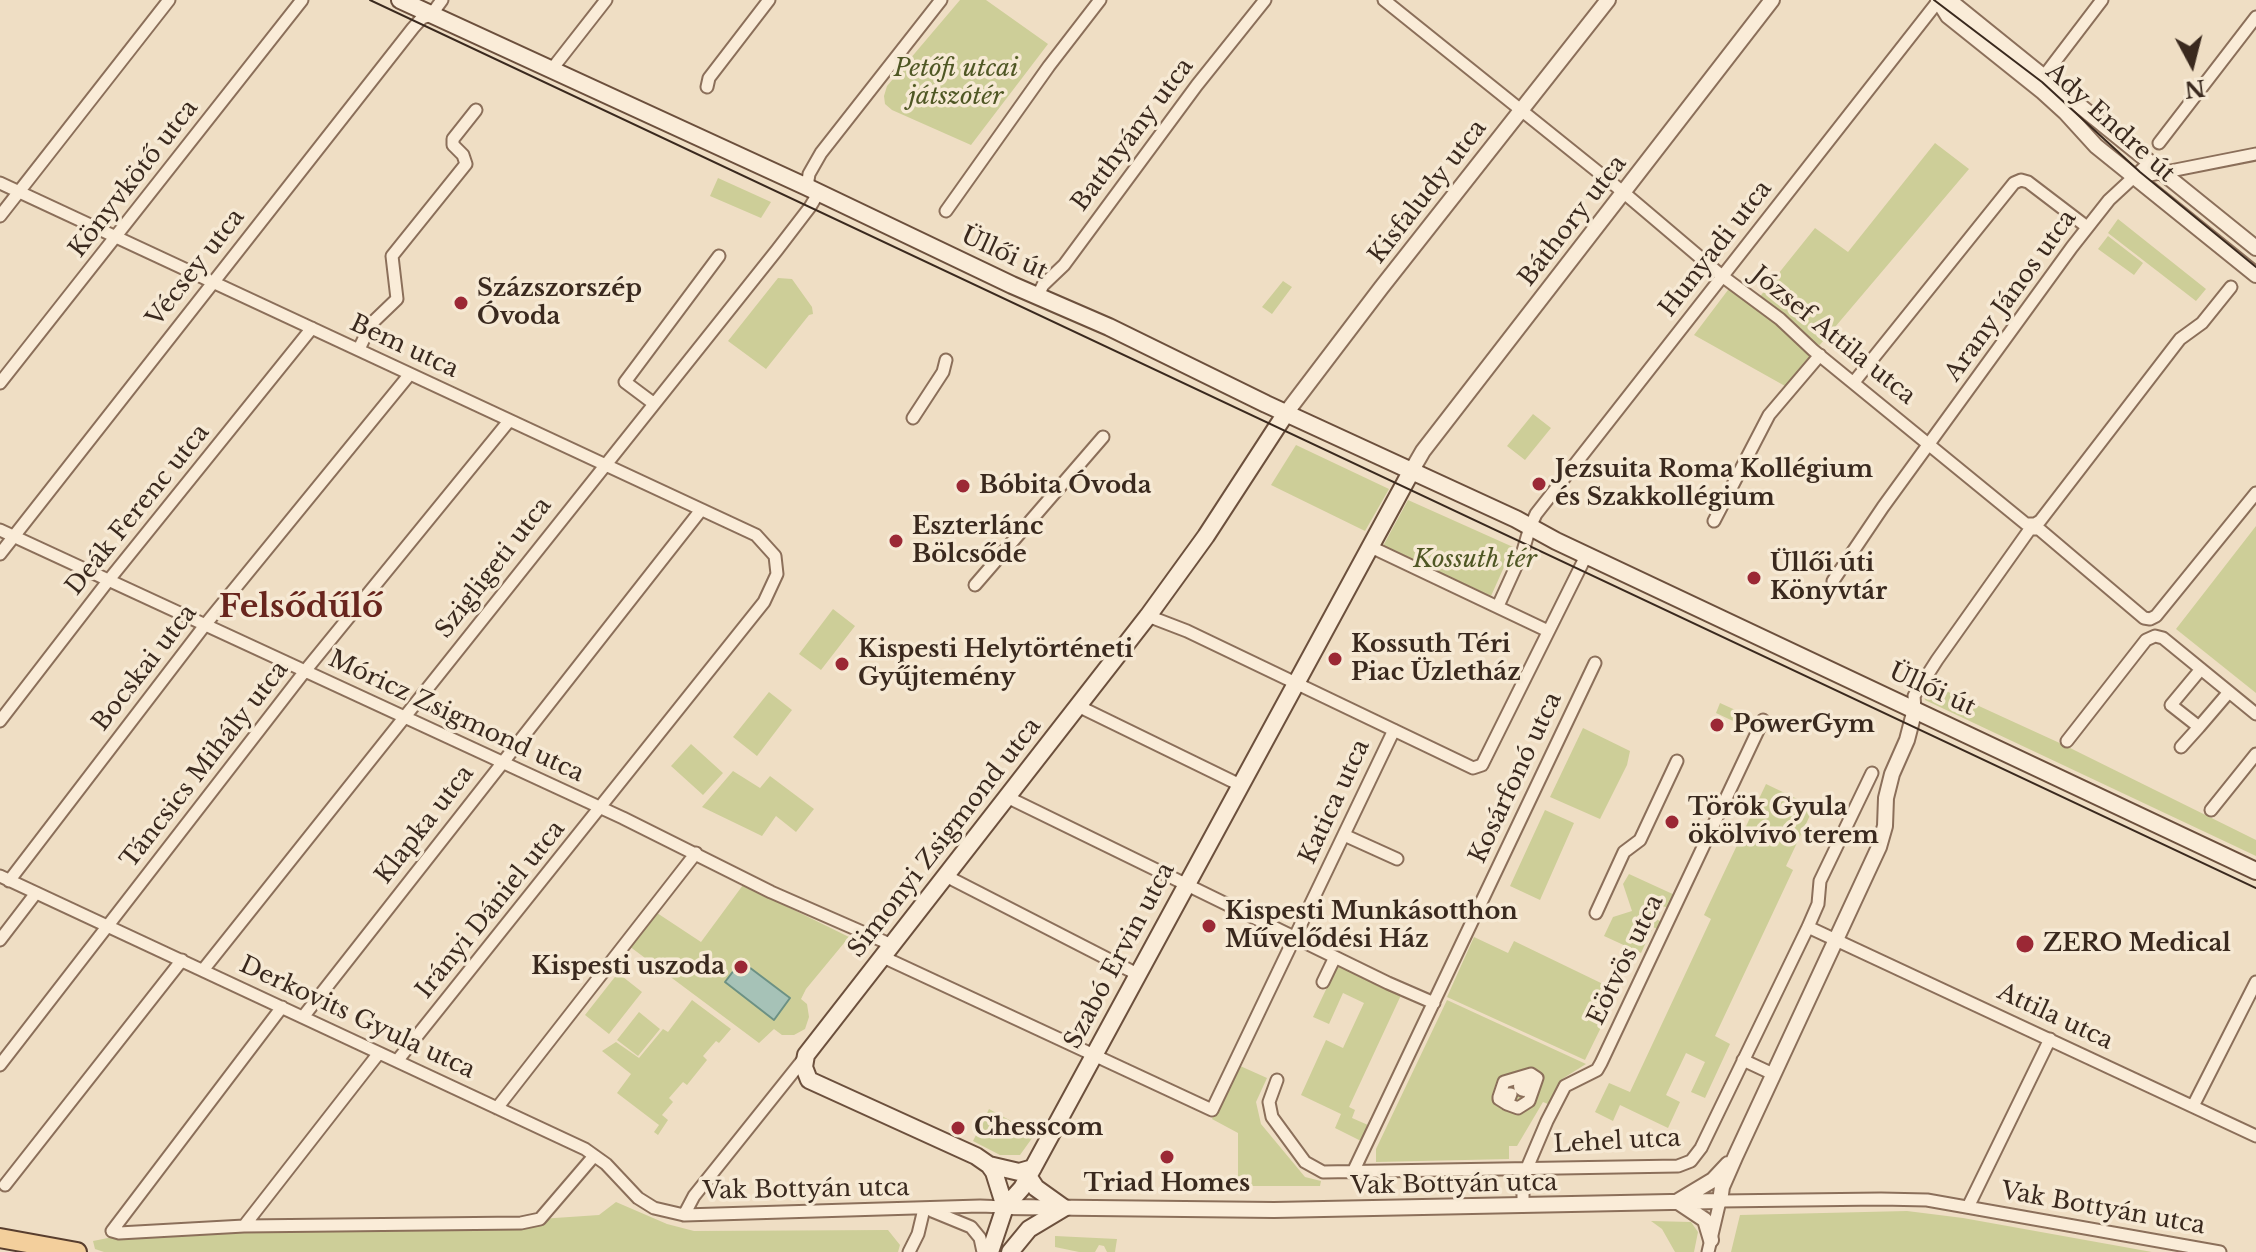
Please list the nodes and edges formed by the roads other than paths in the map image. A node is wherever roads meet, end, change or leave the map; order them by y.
1 (169, 0) edge
2 (302, 0) edge
3 (400, 0) edge
4 (442, 0) edge
5 (606, 0) edge
6 (769, 0) edge
7 (941, 0) edge
8 (1100, 0) edge
9 (1265, 0) edge
10 (1384, 0) edge
11 (1608, 0) edge
12 (1772, 0) edge
13 (1939, 0) edge
14 (2102, 0) edge
15 (431, 15) junction
16 (2256, 17) edge
17 (552, 69) junction
18 (2044, 76) junction
19 (707, 87) dead end
20 (2043, 92) junction
21 (476, 110) dead end
22 (1523, 110) junction
23 (2159, 143) dead end
24 (2256, 154) edge
25 (2150, 162) junction
26 (2170, 173) junction
27 (2134, 178) junction
28 (0, 183) edge
29 (813, 189) junction
30 (19, 192) junction
31 (1623, 192) junction
32 (2165, 202) junction
33 (946, 211) dead end
34 (0, 216) edge
35 (2087, 227) junction
36 (117, 238) junction
37 (2256, 248) edge
38 (719, 256) dead end
39 (2256, 275) edge
40 (1722, 276) junction
41 (212, 281) junction
42 (2231, 287) dead end
43 (1037, 297) junction
44 (312, 328) junction
45 (359, 349) junction
46 (1820, 355) junction
47 (946, 360) dead end
48 (410, 374) junction
49 (1854, 382) junction
50 (0, 383) edge
51 (653, 403) junction
52 (1286, 413) junction
53 (913, 418) dead end
54 (509, 421) junction
55 (1103, 437) dead end
56 (1931, 445) junction
57 (605, 464) junction
58 (1412, 470) junction
59 (2256, 493) edge
60 (701, 510) junction
61 (1714, 521) dead end
62 (1530, 527) junction
63 (2030, 527) junction
64 (0, 530) edge
65 (14, 536) junction
66 (1371, 547) junction
67 (0, 554) edge
68 (1586, 556) junction
69 (777, 563) joint
70 (108, 581) junction
71 (1833, 581) dead end
72 (975, 585) dead end
73 (1498, 606) junction
74 (1148, 616) junction
75 (205, 625) junction
76 (1548, 631) junction
77 (1595, 663) dead end
78 (2201, 669) junction
79 (305, 671) junction
80 (1296, 683) junction
81 (2229, 692) junction
82 (1078, 706) junction
83 (1915, 709) junction
84 (2256, 714) edge
85 (404, 717) junction
86 (1763, 720) dead end
87 (0, 721) edge
88 (2199, 727) junction
89 (1394, 730) junction
90 (2067, 741) dead end
91 (2181, 747) dead end
92 (2256, 754) edge
93 (1677, 761) dead end
94 (502, 762) junction
95 (1872, 773) dead end
96 (1240, 785) junction
97 (620, 786) junction
98 (1007, 797) junction
99 (601, 808) junction
100 (2211, 810) dead end
101 (623, 818) junction
102 (1344, 835) junction
103 (696, 853) junction
104 (1397, 859) dead end
105 (2256, 871) edge
106 (946, 876) junction
107 (5, 878) edge
108 (1185, 884) junction
109 (36, 893) junction
110 (1596, 913) dead end
111 (109, 927) junction
112 (1808, 927) junction
113 (1296, 938) junction
114 (1836, 938) junction
115 (0, 940) edge
116 (887, 951) junction
117 (1335, 957) junction
118 (182, 960) junction
119 (203, 970) junction
120 (1137, 974) junction
121 (1323, 982) dead end
122 (2256, 982) edge
123 (1434, 1003) junction
124 (282, 1007) junction
125 (303, 1017) junction
126 (2050, 1039) junction
127 (379, 1053) junction
128 (806, 1055) junction
129 (1094, 1055) junction
130 (1743, 1060) junction
131 (397, 1061) junction
132 (0, 1065) edge
133 (1773, 1074) junction
134 (1277, 1080) dead end
135 (2193, 1106) junction
136 (497, 1108) junction
137 (1212, 1110) joint
138 (2256, 1136) edge
139 (1736, 1155) junction
140 (594, 1156) junction
141 (989, 1165) junction
142 (1527, 1168) junction
143 (1030, 1172) junction
144 (1353, 1172) junction
145 (5, 1185) dead end
146 (1720, 1201) junction
147 (1678, 1202) junction
148 (1523, 1206) junction
149 (1005, 1207) junction
150 (1968, 1207) junction
151 (1064, 1208) junction
152 (924, 1209) junction
153 (684, 1215) junction
154 (244, 1226) junction
155 (7, 1239) edge
156 (1709, 1246) edge
157 (77, 1252) edge
158 (909, 1252) edge
159 (983, 1252) edge
160 (990, 1252) edge
161 (1010, 1252) edge
162 (2220, 1252) edge

1 - 30 street
2 - 36 street, Könyvkötő utca
3 - 15 main road, Üllői út
4 - 15 street, Vécsey utca
5 - 17 street
6 - 19 street
7 - 29 street, Szigligeti utca
8 - 33 street
9 - 43 street, Batthyány utca
10 - 22 street, József Attila utca
11 - 22 street, Kisfaludy utca
12 - 31 street, Báthory utca
13 - 18 street, Ady Endre út
13 - 20 street, Ady Endre út
13 - 40 street, Hunyadi utca
14 - 18 street
15 - 17 main road, Üllői út
15 - 41 street, Vécsey utca
16 - 23 street
17 - 29 main road, Üllői út
18 - 20 street
18 - 25 street, Ady Endre út
20 - 27 street, Ady Endre út
21 - 45 street
22 - 31 street, József Attila utca
22 - 52 street, Kisfaludy utca
24 - 26 street
25 - 26 street, Ady Endre út
25 - 27 street, Arany János utca
26 - 27 street
26 - 32 street
26 - 37 street, Ady Endre út
27 - 32 street, Ady Endre út
27 - 35 street, Arany János utca
28 - 30 street, Bem utca
29 - 43 main road, Üllői út
29 - 51 street, Szigligeti utca
30 - 34 street
30 - 36 street, Bem utca
31 - 40 street, József Attila utca
31 - 58 street, Báthory utca
32 - 39 street, Ady Endre út
35 - 49 street
35 - 56 street, Arany János utca
36 - 41 street, Bem utca
36 - 50 street, Könyvkötő utca
38 - 51 street
40 - 46 street, József Attila utca
40 - 62 street, Hunyadi utca
41 - 44 street, Bem utca
41 - 65 street, Vécsey utca
42 - 63 street
43 - 52 main road, Üllői út
44 - 45 street, Bem utca
44 - 70 street, Deák Ferenc utca
45 - 48 street, Bem utca
46 - 49 street, József Attila utca
46 - 61 street
47 - 53 street
48 - 54 street, Bem utca
48 - 75 street, Bocskai utca
49 - 56 street, József Attila utca
51 - 57 street, Szigligeti utca
52 - 58 main road, Üllői út
52 - 74 main road, Simonyi Zsigmond utca
54 - 57 street, Bem utca
54 - 79 street, Táncsics Mihály utca
55 - 72 street
56 - 63 street, József Attila utca
56 - 71 street, Arany János utca
57 - 60 street, Bem utca
57 - 85 street, Szigligeti utca
58 - 62 main road, Üllői út
58 - 66 main road
59 - 63 street, József Attila utca
60 - 69 street, Bem utca
60 - 94 street, Klapka utca
62 - 68 main road, Üllői út
62 - 73 street
63 - 83 street
64 - 65 street, Móricz Zsigmond utca
65 - 67 street, Vécsey utca
65 - 70 street, Móricz Zsigmond utca
66 - 73 street
66 - 80 main road
68 - 76 street
68 - 83 main road, Üllői út
69 - 97 street, Irányi Dániel utca
70 - 75 street, Móricz Zsigmond utca
70 - 87 street, Deák Ferenc utca
73 - 76 street
74 - 80 street
74 - 82 main road, Simonyi Zsigmond utca
75 - 79 street, Móricz Zsigmond utca
75 - 107 street, Bocskai utca
76 - 89 street
77 - 123 street, Kosárfonó utca
78 - 81 street
78 - 88 street
78 - 90 street
79 - 85 street, Móricz Zsigmond utca
79 - 111 street, Táncsics Mihály utca
80 - 89 street
80 - 96 main road, Szabó Ervin utca
81 - 84 street
81 - 88 street
82 - 96 street
82 - 98 main road, Simonyi Zsigmond utca
83 - 105 main road, Üllői út
83 - 114 street
85 - 94 street, Móricz Zsigmond utca
85 - 119 street, Szigligeti utca
86 - 142 street, Eötvös utca
88 - 91 street
89 - 102 street, Katica utca
92 - 100 street
93 - 110 street, Eötvös utca
94 - 99 street, Móricz Zsigmond utca
94 - 125 street, Klapka utca
95 - 112 street, Lehel utca
96 - 108 main road, Szabó Ervin utca
97 - 99 street, Irányi Dániel utca
97 - 101 street
98 - 106 main road, Simonyi Zsigmond utca
98 - 108 street
99 - 101 street, Móricz Zsigmond utca
99 - 131 street, Irányi Dániel utca
101 - 103 street, Móricz Zsigmond utca
102 - 104 street
102 - 113 street, Katica utca
103 - 116 street, Móricz Zsigmond utca
103 - 136 street
106 - 116 main road, Simonyi Zsigmond utca
106 - 120 street
107 - 109 street, Derkovits Gyula utca
108 - 113 street
108 - 120 main road, Szabó Ervin utca
109 - 111 street, Derkovits Gyula utca
109 - 115 street
111 - 118 street, Derkovits Gyula utca
111 - 132 street, Táncsics Mihály utca
112 - 114 street
112 - 130 street, Lehel utca
113 - 117 street
113 - 137 street, Katica utca
114 - 126 street, Attila utca
114 - 133 street
116 - 128 main road, Simonyi Zsigmond utca
116 - 129 street, Móricz Zsigmond utca
117 - 121 street
117 - 123 street
118 - 119 street, Derkovits Gyula utca
118 - 145 street
119 - 124 street, Derkovits Gyula utca
120 - 129 main road, Szabó Ervin utca
122 - 135 street
123 - 144 street, Kosárfonó utca
124 - 125 street, Derkovits Gyula utca
124 - 154 street
125 - 127 street, Derkovits Gyula utca
126 - 135 street, Attila utca
126 - 150 street
127 - 131 street, Derkovits Gyula utca
127 - 154 street
128 - 141 main road
128 - 153 street, Simonyi Zsigmond utca
129 - 137 street, Móricz Zsigmond utca
129 - 143 main road, Szabó Ervin utca
130 - 133 street
130 - 142 street, Lehel utca
131 - 136 street, Derkovits Gyula utca
133 - 139 street
134 - 144 street, Vak Bottyán utca
135 - 138 street, Attila utca
136 - 140 street, Derkovits Gyula utca
139 - 146 street
139 - 147 street
140 - 153 street, Derkovits Gyula utca
140 - 154 street
141 - 143 main road
141 - 149 main road
142 - 144 street, Vak Bottyán utca
142 - 148 street, Eötvös utca
143 - 149 main road, Szabó Ervin utca
143 - 151 main road
146 - 147 street, Vak Bottyán utca
146 - 150 street, Vak Bottyán utca
146 - 156 street
147 - 148 street, Vak Bottyán utca
147 - 156 street
148 - 151 street, Vak Bottyán utca
149 - 151 street, Vak Bottyán utca
149 - 152 street, Vak Bottyán utca
149 - 160 main road, Szabó Ervin utca
150 - 162 street, Vak Bottyán utca
151 - 161 main road
152 - 153 street, Vak Bottyán utca
152 - 158 street
152 - 159 street
155 - 157 main road

